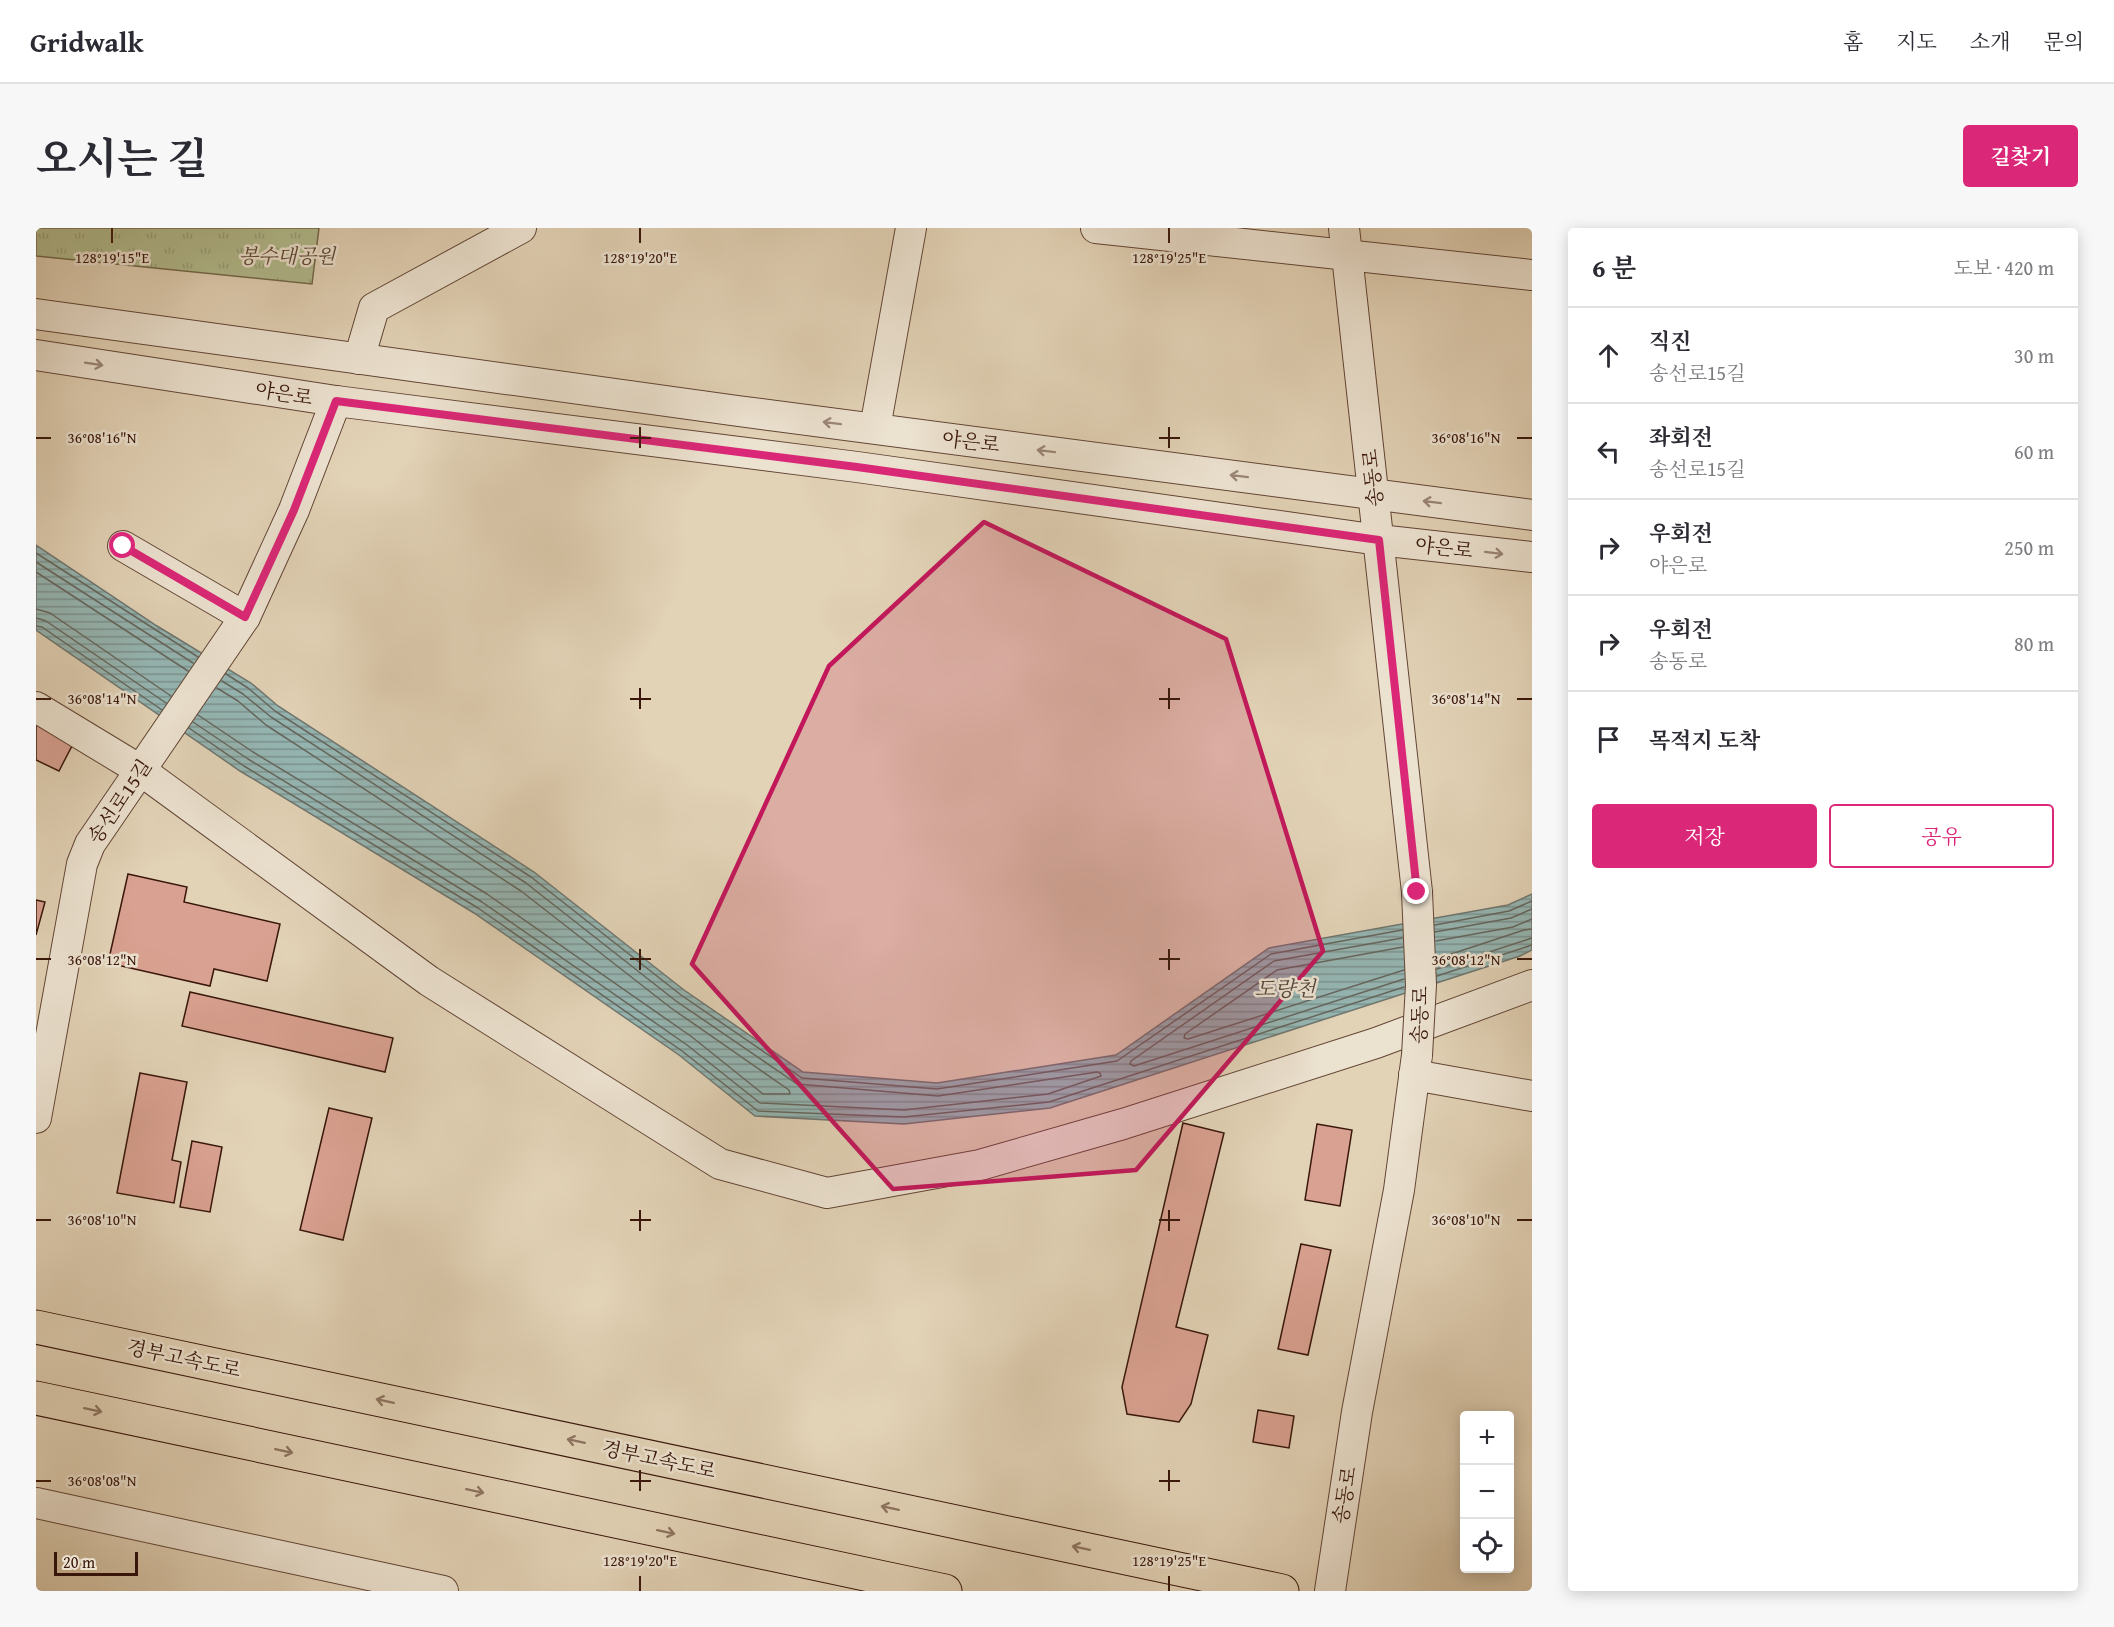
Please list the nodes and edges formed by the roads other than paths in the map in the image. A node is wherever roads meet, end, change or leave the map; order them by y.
1 (520, 228) edge
2 (911, 228) edge
3 (1096, 228) edge
4 (1345, 242) edge
5 (1532, 275) edge
6 (36, 314) edge
7 (36, 355) edge
8 (359, 358) junction
9 (336, 401) junction
10 (874, 428) junction
11 (1374, 494) junction
12 (1532, 515) edge
13 (1379, 540) junction
14 (123, 546) dead end
15 (1532, 557) edge
16 (245, 617) junction
17 (36, 707) edge
18 (146, 761) junction
19 (1532, 985) edge
20 (1416, 1065) junction
21 (1532, 1096) edge
22 (36, 1118) edge
23 (41, 1328) edge
24 (36, 1398) edge
25 (36, 1503) edge
26 (443, 1591) edge
27 (945, 1591) edge
28 (1282, 1591) edge
29 (1330, 1591) edge

1 - 8 street
2 - 10 street
3 - 4 street
4 - 5 street
4 - 11 street, 송동로
6 - 8 street, 야은로
7 -> 9 street, 야은로
10 -> 8 street, 야은로
9 - 13 street, 야은로
9 - 16 street, 송선로15길
11 -> 10 street, 야은로
12 -> 11 street, 야은로
11 - 13 street, 송동로
13 -> 15 street, 야은로
13 - 20 street, 송동로, bridge
14 - 16 street
16 - 18 street, 송선로15길
17 - 18 street
18 - 19 street
18 - 22 street, 송선로15길
20 - 21 street
20 - 29 street, 송동로
28 -> 23 highway, 경부고속도로
24 -> 27 highway
25 - 26 street

